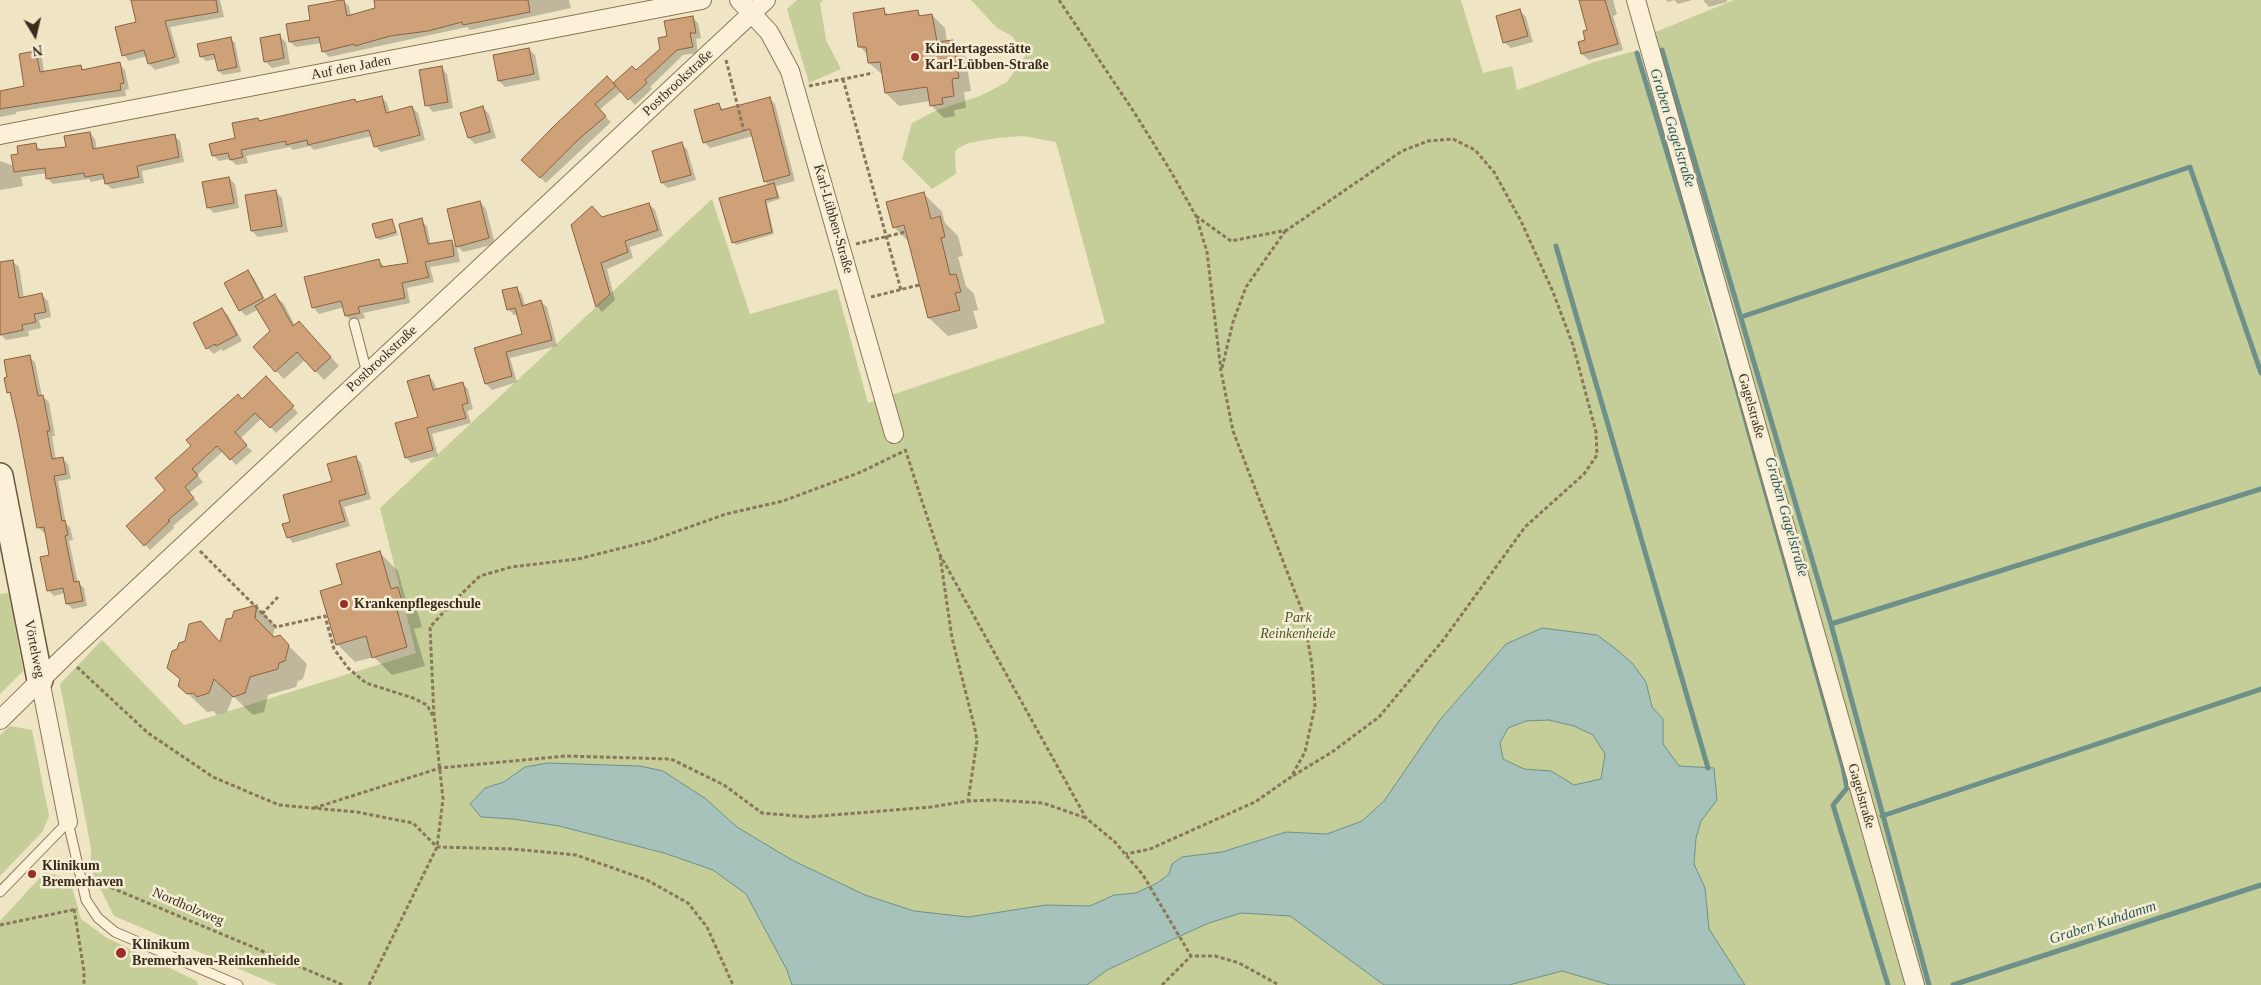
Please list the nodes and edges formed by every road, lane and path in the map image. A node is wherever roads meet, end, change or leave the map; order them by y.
1 (702, 0) edge
2 (739, 0) edge
3 (766, 0) edge
4 (1059, 0) edge
5 (1636, 0) edge
6 (752, 13) junction
7 (721, 42) junction
8 (873, 73) dead end
9 (843, 79) junction
10 (795, 89) junction
11 (744, 131) dead end
12 (0, 135) edge
13 (1196, 216) junction
14 (1286, 230) junction
15 (905, 232) dead end
16 (887, 236) junction
17 (841, 248) junction
18 (919, 285) dead end
19 (901, 290) junction
20 (856, 302) junction
21 (354, 323) dead end
22 (1221, 371) junction
23 (367, 374) junction
24 (894, 434) joint
25 (906, 450) junction
26 (0, 476) edge
27 (189, 540) junction
28 (939, 553) junction
29 (278, 597) dead end
30 (262, 614) junction
31 (65, 656) junction
32 (40, 680) junction
33 (434, 716) junction
34 (0, 720) edge
35 (440, 768) junction
36 (1291, 777) junction
37 (968, 801) junction
38 (314, 808) junction
39 (1086, 818) junction
40 (68, 822) junction
41 (436, 847) junction
42 (1126, 854) junction
43 (79, 874) junction
44 (0, 892) edge
45 (90, 906) junction
46 (74, 909) junction
47 (0, 926) edge
48 (1191, 956) junction
49 (212, 974) junction
50 (84, 985) edge
51 (214, 985) edge
52 (238, 985) edge
53 (343, 985) edge
54 (370, 985) edge
55 (733, 985) edge
56 (1162, 985) edge
57 (1279, 985) edge
58 (1915, 985) edge

1 - 12 street, Auf den Jaden
2 - 6 street
3 - 6 street, Postbrookstraße
4 - 13 path
5 - 58 street, Gagelstraße
6 - 7 street, Postbrookstraße
6 - 10 street, Karl-Lübben-Straße
7 - 11 path
7 - 23 street, Postbrookstraße
8 - 9 path
9 - 10 path
9 - 16 path
10 - 17 street, Karl-Lübben-Straße
13 - 14 path
13 - 22 path
14 - 22 path
14 - 36 path
15 - 16 path
16 - 17 path
16 - 19 path
17 - 20 street, Karl-Lübben-Straße
18 - 19 path
19 - 20 path
20 - 24 street, Karl-Lübben-Straße
21 - 23 lane
22 - 36 path
23 - 27 street, Postbrookstraße
24 - 25 path
25 - 28 path
25 - 33 path
26 - 32 street, Vörtelweg
27 - 30 path
27 - 31 street, Postbrookstraße
28 - 37 path
28 - 39 path
29 - 30 path
30 - 33 path
31 - 32 street, Postbrookstraße
31 - 38 path
32 - 34 street, Postbrookstraße
32 - 40 street, Vörtelweg
33 - 35 path
35 - 37 path
35 - 38 path
35 - 41 path
36 - 42 path
37 - 39 path
38 - 41 path
39 - 42 path
40 - 43 lane
40 - 44 lane
41 - 54 path
41 - 55 path
42 - 48 path
43 - 45 lane
43 - 53 path, Nordholzweg
45 - 46 path
45 - 49 lane
46 - 47 path
46 - 50 path
48 - 56 path
48 - 57 path
49 - 51 lane
49 - 52 lane

